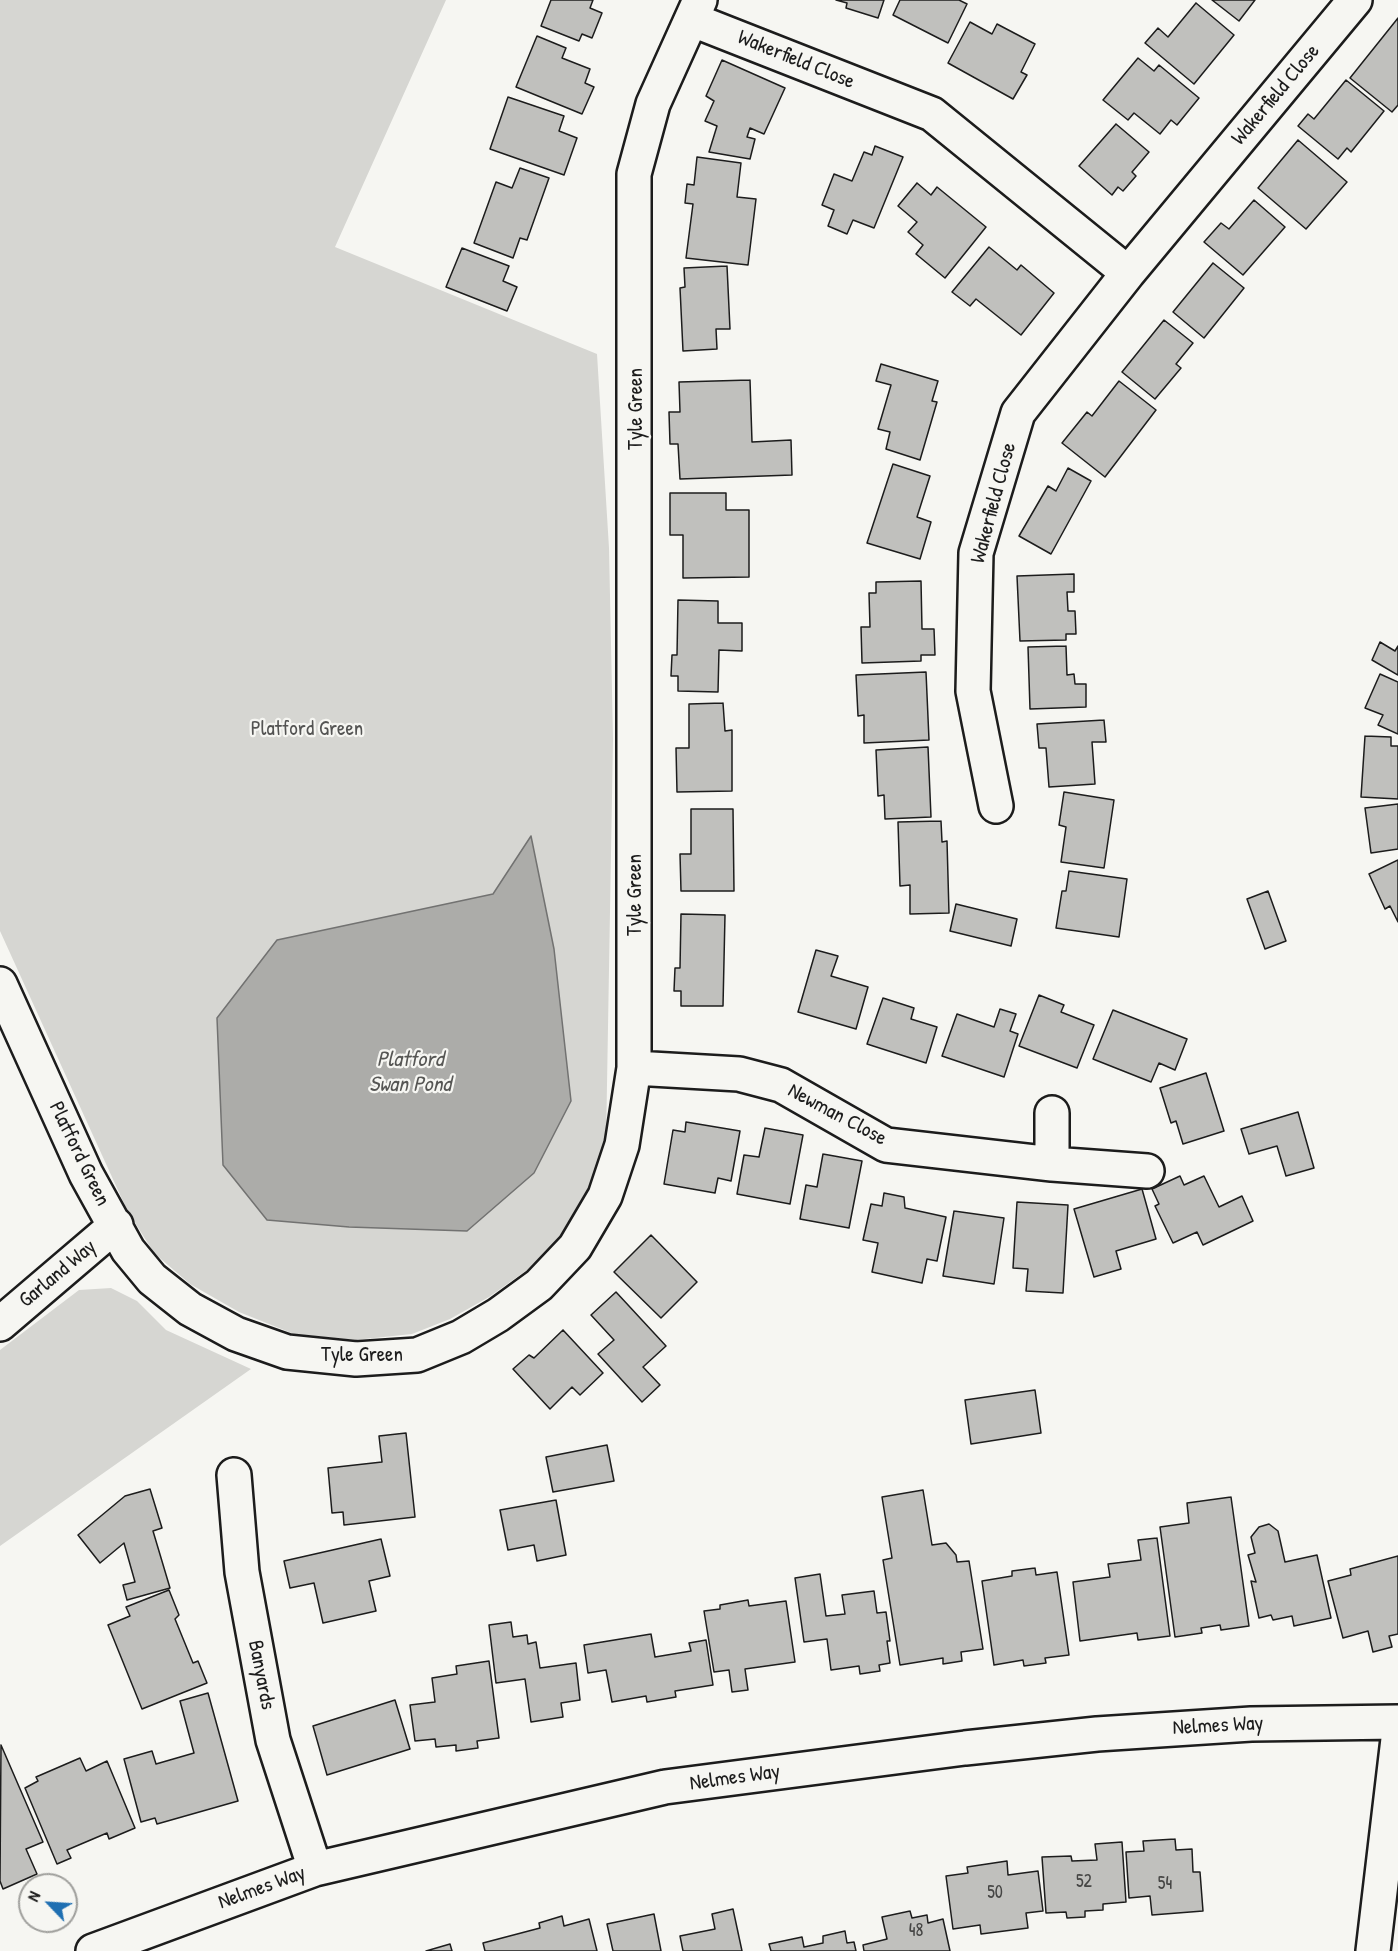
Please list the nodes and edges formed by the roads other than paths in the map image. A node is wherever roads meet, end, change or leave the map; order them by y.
1 (1355, 0) edge
2 (696, 10) edge
3 (1128, 273) junction
4 (996, 806) dead end
5 (0, 984) edge
6 (634, 1068) junction
7 (1052, 1113) dead end
8 (1052, 1164) junction
9 (1148, 1171) dead end
10 (116, 1225) junction
11 (0, 1324) edge
12 (234, 1475) dead end
13 (1398, 1722) edge
14 (1398, 1739) edge
15 (315, 1869) junction
16 (93, 1951) edge
17 (1373, 1951) edge

1 - 3 street, Wakerfield Close
2 - 3 street, Wakerfield Close
2 - 6 street, Tyle Green
3 - 4 street, Wakerfield Close
5 - 10 street, Platford Green
6 - 8 street, Newman Close
6 - 10 street, Tyle Green
7 - 8 street
8 - 9 street, Newman Close
10 - 11 street, Garland Way
12 - 15 street, Banyards
13 - 15 street, Nelmes Way
14 - 17 street
15 - 16 street, Nelmes Way

